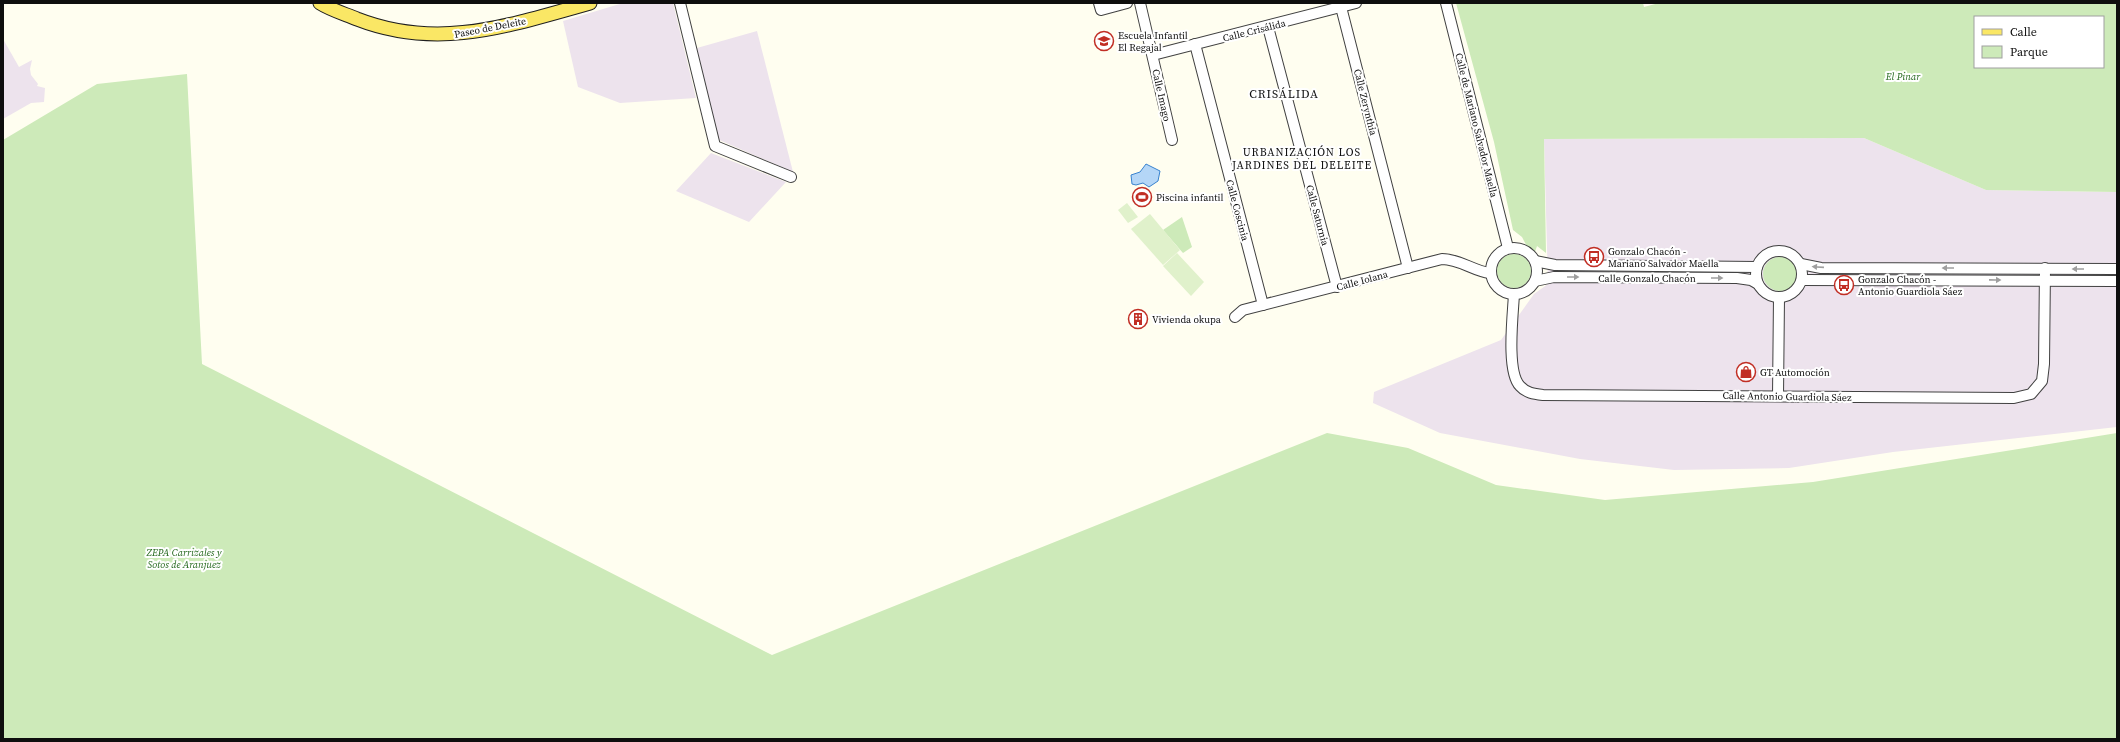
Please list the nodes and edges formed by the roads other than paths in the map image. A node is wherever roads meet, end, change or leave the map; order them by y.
1 (320, 3) edge
2 (590, 3) edge
3 (680, 3) edge
4 (1127, 3) edge
5 (1140, 3) edge
6 (1356, 3) edge
7 (1446, 3) edge
8 (1100, 6) edge
9 (1341, 7) junction
10 (1268, 27) junction
11 (1195, 44) junction
12 (1153, 55) junction
13 (1172, 140) dead end
14 (790, 177) dead end
15 (1508, 248) junction
16 (1535, 261) junction
17 (1801, 264) junction
18 (1757, 267) junction
19 (1408, 268) junction
20 (2044, 268) junction
21 (2117, 269) edge
22 (1490, 272) junction
23 (1802, 280) junction
24 (2044, 280) junction
25 (1535, 281) junction
26 (2117, 281) edge
27 (1758, 284) junction
28 (1337, 287) junction
29 (1514, 294) junction
30 (1779, 297) junction
31 (1263, 305) junction
32 (1235, 317) dead end
33 (1778, 396) junction

1 - 2 main road, Paseo de Deleite
3 - 14 street
4 - 8 street
5 - 12 street, Calle Imago
6 - 9 street, Calle Crisálida
7 - 15 street, Calle de Mariano Salvador Maella
9 - 10 street, Calle Crisálida
9 - 19 street, Calle Zerynthia
10 - 11 street, Calle Crisálida
10 - 28 street, Calle Saturnia
11 - 12 street, Calle Crisálida
11 - 31 street, Calle Coscinia
12 - 13 street, Calle Imago
15 - 16 street
15 - 22 street
16 - 18 street, Calle Gonzalo Chacón
16 - 25 street
17 - 18 street
20 -> 17 street
17 - 23 street
18 - 27 street
19 - 22 street, Calle Iolana
19 - 28 street, Calle Iolana
21 -> 20 street
20 - 24 street
22 - 29 street
23 -> 24 street
23 - 30 street
24 - 26 street
24 - 33 street, Calle Antonio Guardiola Sáez
25 -> 27 street, Calle Gonzalo Chacón
25 - 29 street
27 - 30 street
28 - 31 street, Calle Iolana
29 - 33 street, Calle Antonio Guardiola Sáez
30 - 33 street
31 - 32 street, Calle Iolana

